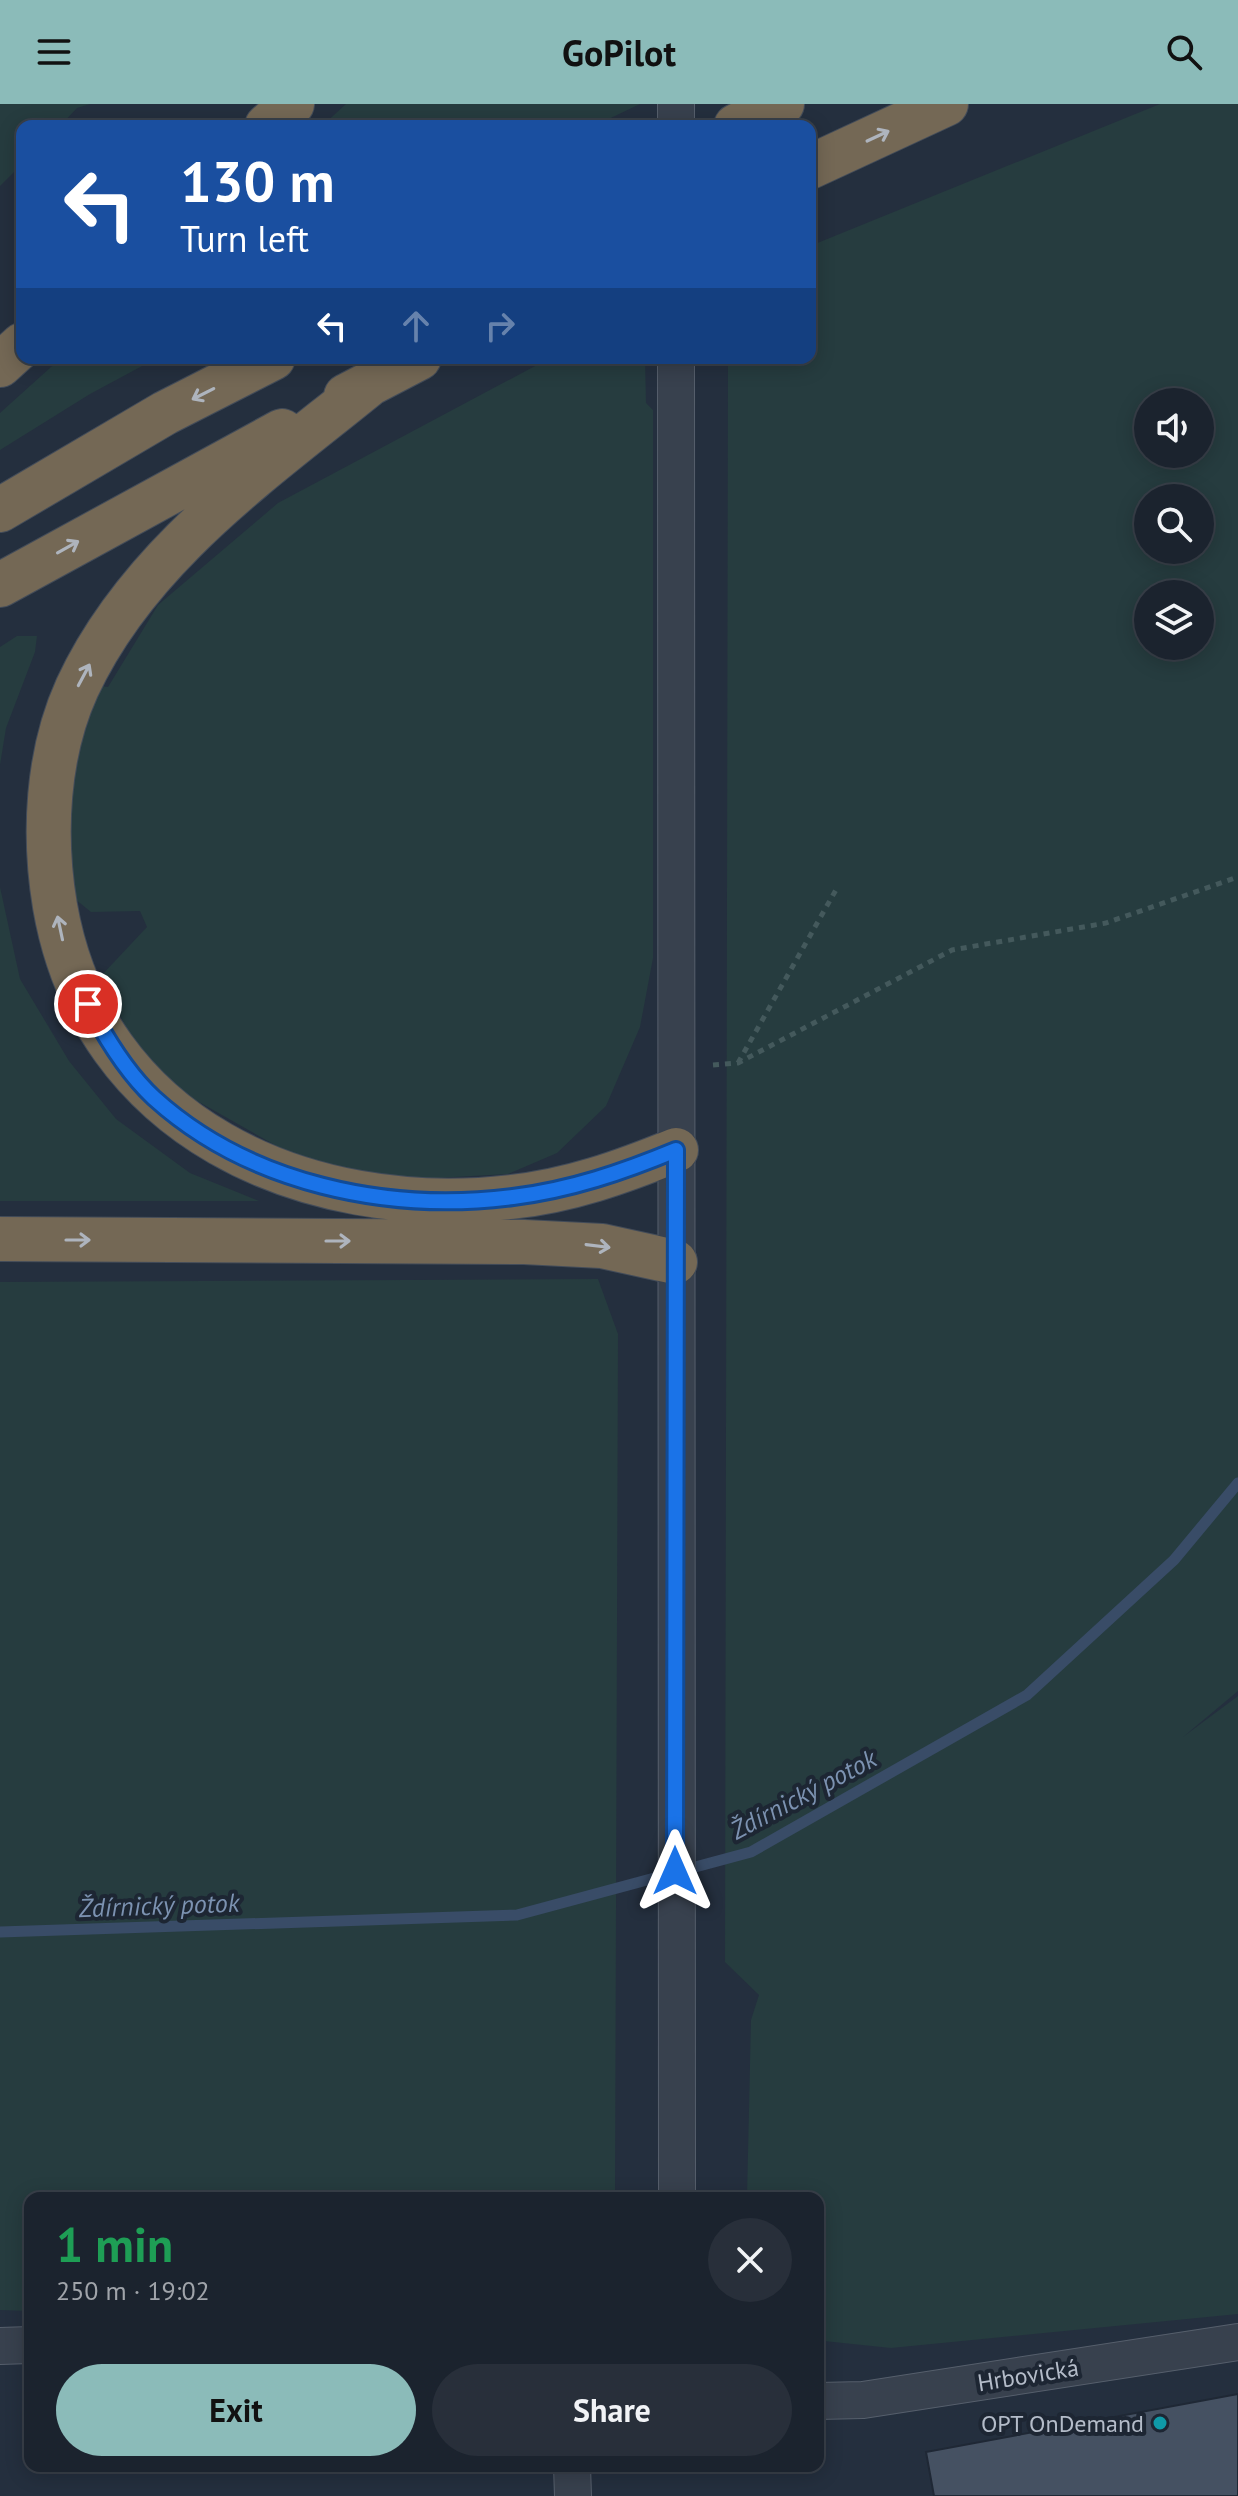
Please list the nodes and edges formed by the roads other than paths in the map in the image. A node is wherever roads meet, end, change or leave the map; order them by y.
1 (292, 104) edge
2 (782, 104) edge
3 (946, 104) edge
4 (274, 120) edge
5 (749, 120) edge
6 (816, 164) edge
7 (16, 350) edge
8 (261, 364) edge
9 (407, 364) edge
10 (0, 365) edge
11 (676, 368) edge
12 (372, 382) junction
13 (0, 510) edge
14 (0, 585) edge
15 (676, 1150) junction
16 (0, 1239) edge
17 (675, 1262) junction
18 (677, 2192) edge
19 (1238, 2342) edge
20 (24, 2345) edge
21 (0, 2346) edge
22 (824, 2401) edge
23 (572, 2472) edge
24 (573, 2496) edge

1 - 4 highway
2 - 5 highway
6 -> 3 highway
7 - 10 highway
8 -> 13 highway
9 - 12 highway
11 - 15 street
14 -> 12 highway
15 -> 12 highway
15 - 17 street
16 -> 17 highway
17 - 18 street
19 - 22 street, Hrbovická
20 - 21 street
23 - 24 street

